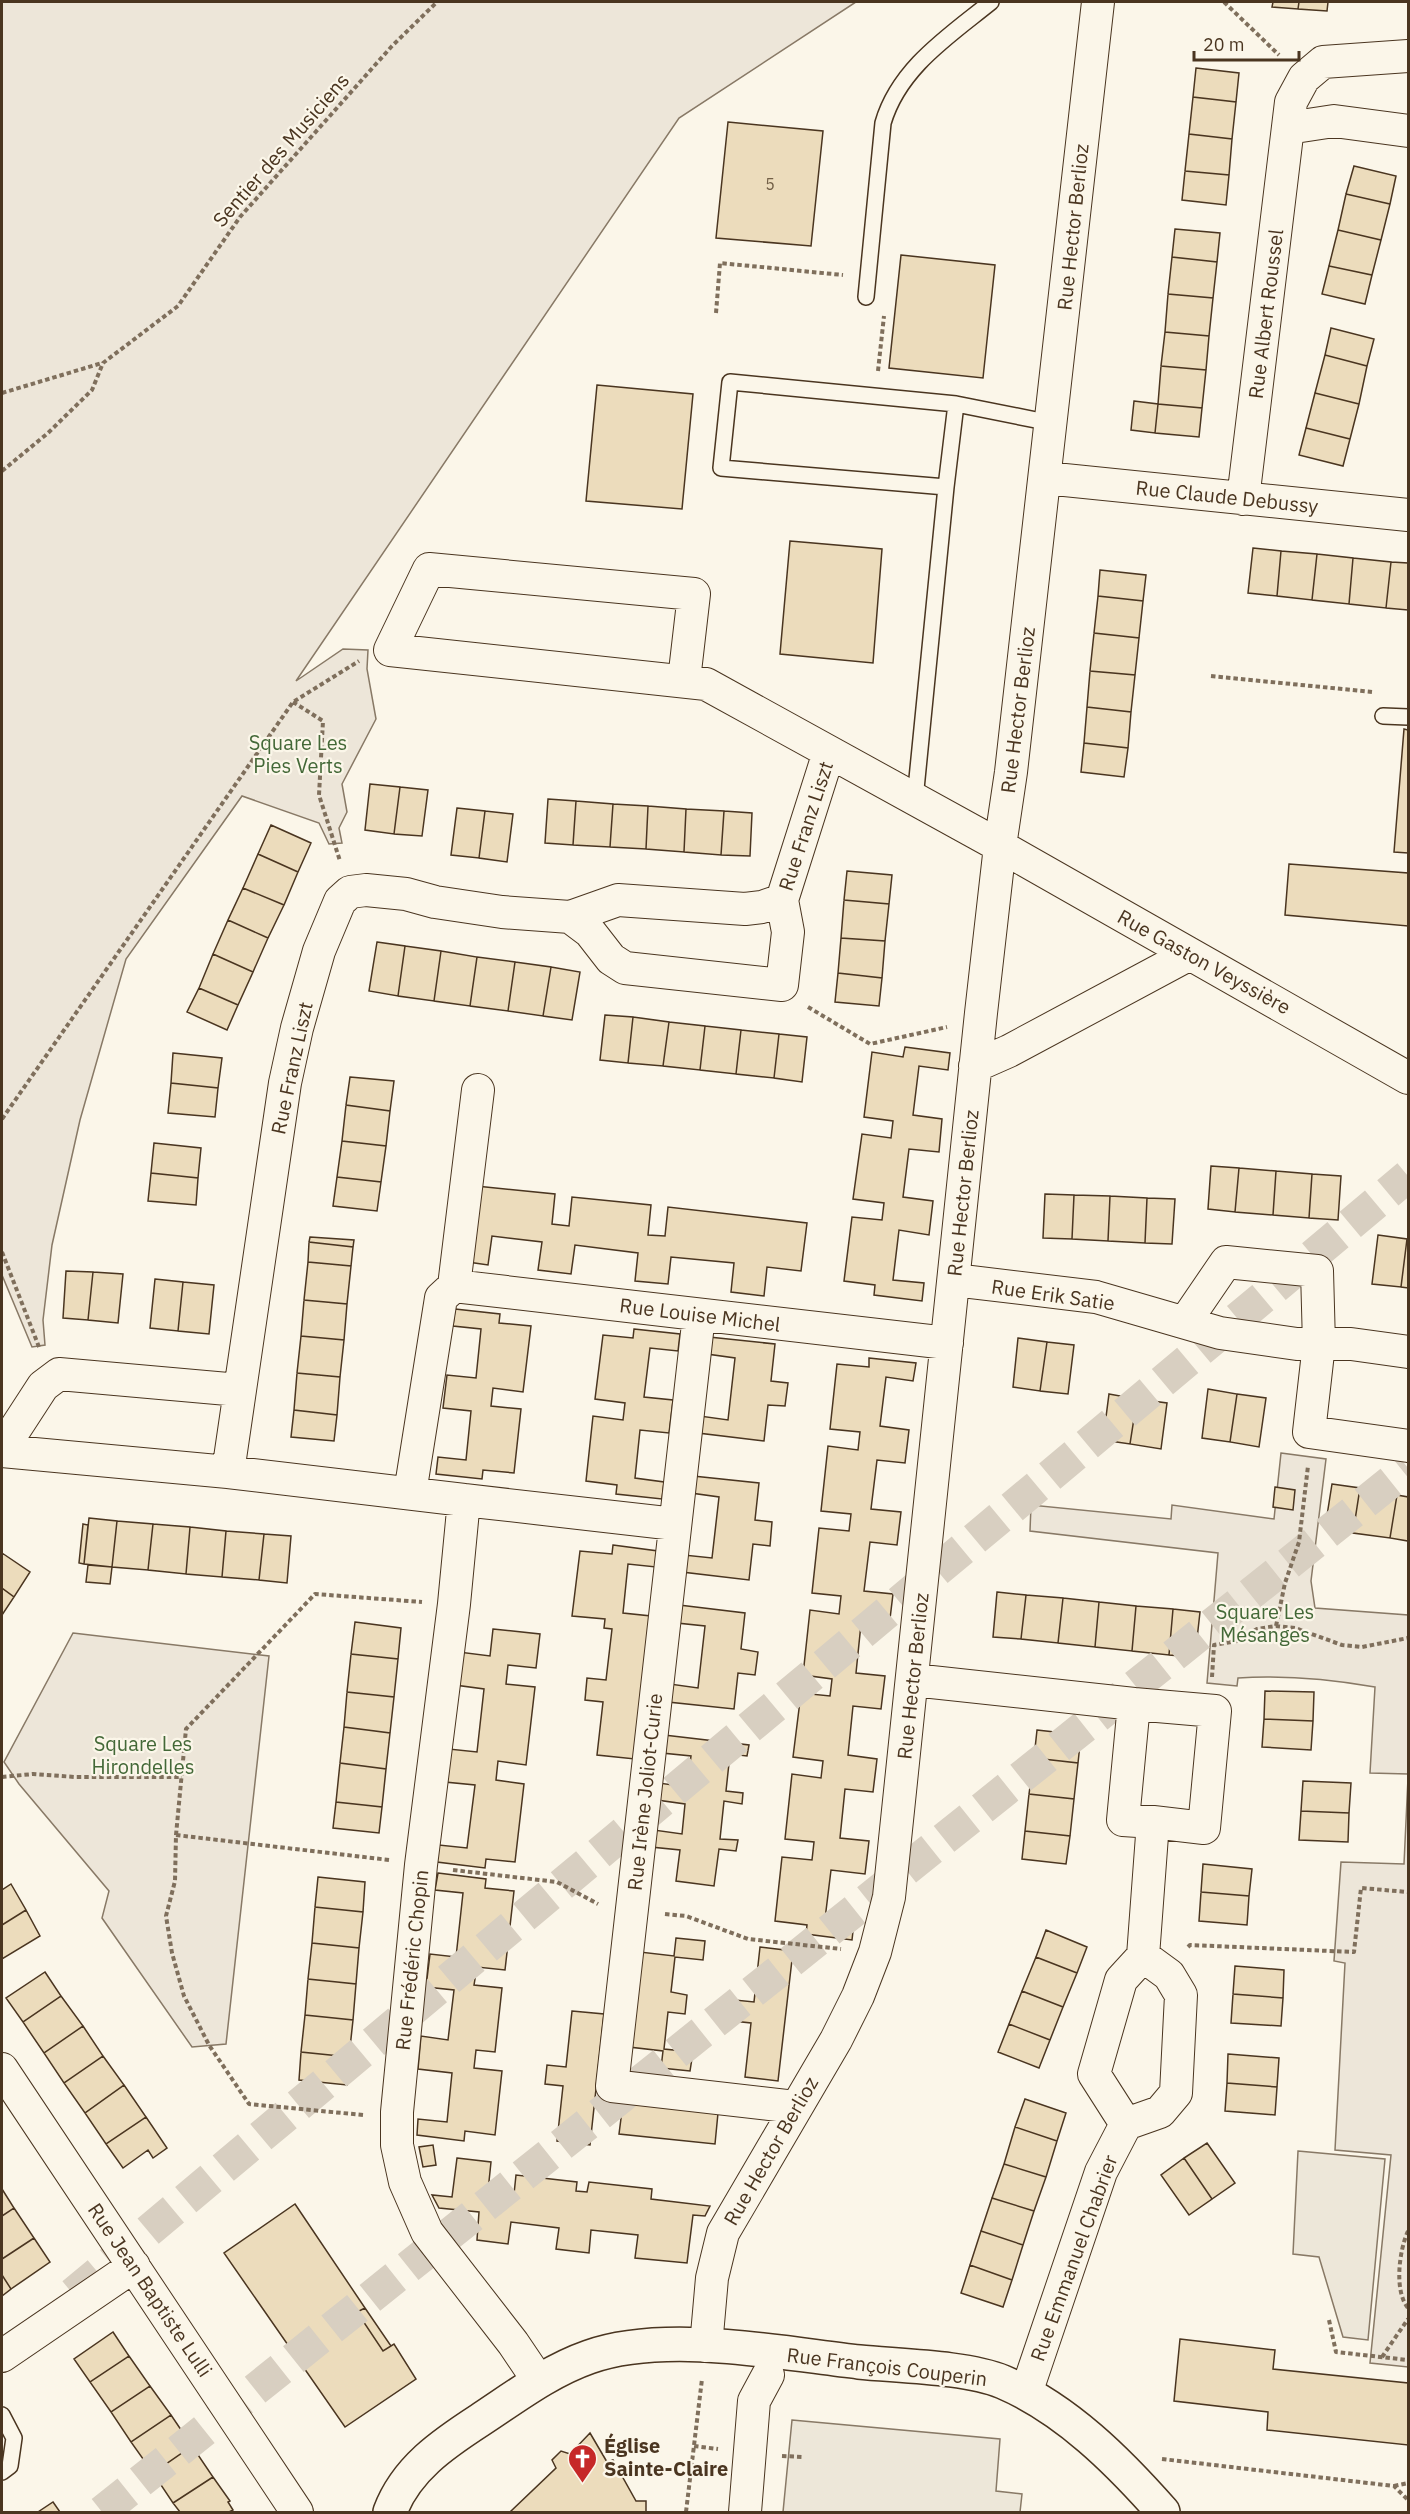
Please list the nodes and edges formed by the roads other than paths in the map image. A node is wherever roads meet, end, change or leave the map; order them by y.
1 (991, 2) edge
2 (1098, 2) edge
3 (1408, 56) edge
4 (1288, 128) junction
5 (1408, 131) edge
6 (866, 297) dead end
7 (956, 404) junction
8 (1051, 423) junction
9 (1045, 478) junction
10 (946, 487) junction
11 (1243, 499) junction
12 (1408, 515) edge
13 (684, 681) junction
14 (1383, 716) dead end
15 (1408, 717) edge
16 (829, 752) junction
17 (915, 799) junction
18 (1000, 846) junction
19 (782, 900) junction
20 (570, 917) junction
21 (1190, 954) junction
22 (975, 1066) junction
23 (1408, 1078) edge
24 (478, 1090) dead end
25 (954, 1280) junction
26 (454, 1286) junction
27 (699, 1315) junction
28 (1185, 1322) junction
29 (947, 1342) junction
30 (1318, 1344) junction
31 (1408, 1352) edge
32 (239, 1390) junction
33 (1408, 1446) edge
34 (2, 1450) edge
35 (228, 1472) junction
36 (410, 1493) junction
37 (464, 1500) junction
38 (675, 1524) junction
39 (913, 1680) junction
40 (1134, 1704) junction
41 (1153, 1822) junction
42 (1143, 1956) junction
43 (2, 2069) edge
44 (795, 2107) junction
45 (1126, 2124) junction
46 (134, 2266) junction
47 (706, 2346) junction
48 (2, 2356) edge
49 (768, 2375) dead end
50 (538, 2380) junction
51 (1026, 2393) junction
52 (2, 2415) edge
53 (2, 2472) edge
54 (297, 2512) edge
55 (390, 2512) edge
56 (745, 2512) edge
57 (1163, 2512) edge

1 - 6 lane
2 - 8 street, Rue Hector Berlioz
3 - 4 street, Rue Albert Roussel
4 - 5 street
4 - 11 street, Rue Albert Roussel
7 - 8 lane
7 - 10 lane
7 - 10 lane
8 - 9 street, Rue Hector Berlioz
9 - 11 street, Rue Claude Debussy
9 - 18 street, Rue Hector Berlioz
10 - 17 lane
11 - 12 street, Rue Claude Debussy
13 - 13 street, Rue Gaston Veyssière
13 - 16 street, Rue Gaston Veyssière
14 - 15 lane
16 - 17 street, Rue Gaston Veyssière
16 - 19 street, Rue Franz Liszt
17 - 18 street, Rue Gaston Veyssière
18 - 21 street, Rue Gaston Veyssière
18 - 22 street, Rue Hector Berlioz
19 - 20 street, Rue Franz Liszt
19 - 20 street, Rue Franz Liszt
20 - 32 street, Rue Franz Liszt
21 - 22 street
21 - 23 street, Rue Gaston Veyssière
22 - 25 street, Rue Hector Berlioz
24 - 26 street
25 - 28 street, Rue Erik Satie
25 - 29 street, Rue Hector Berlioz
26 - 27 street, Rue Louise Michel
26 - 36 street
27 - 29 street, Rue Louise Michel
27 - 38 street, Rue Irène Joliot-Curie
28 - 30 street, Rue Erik Satie
28 - 30 street
29 - 39 street, Rue Hector Berlioz
30 - 31 street, Rue Erik Satie
30 - 33 street
32 - 34 street
32 - 35 street, Rue Franz Liszt
34 - 35 street
35 - 36 street
36 - 37 street
37 - 38 street
37 - 50 street, Rue Frédéric Chopin
38 - 44 street, Rue Irène Joliot-Curie
39 - 40 street
39 - 44 street, Rue Hector Berlioz
40 - 41 street
40 - 41 street
41 - 42 street
42 - 45 street
42 - 45 street
43 - 46 street, Rue Jean Baptiste Lulli
44 - 47 street, Rue Hector Berlioz
45 - 51 street, Rue Emmanuel Chabrier
46 - 48 street
46 - 54 street, Rue Jean Baptiste Lulli
47 - 50 street, Rue François Couperin
47 - 51 street, Rue François Couperin
49 - 56 street
50 - 55 street, Rue François Couperin
51 - 57 street, Rue François Couperin
52 - 53 lane

